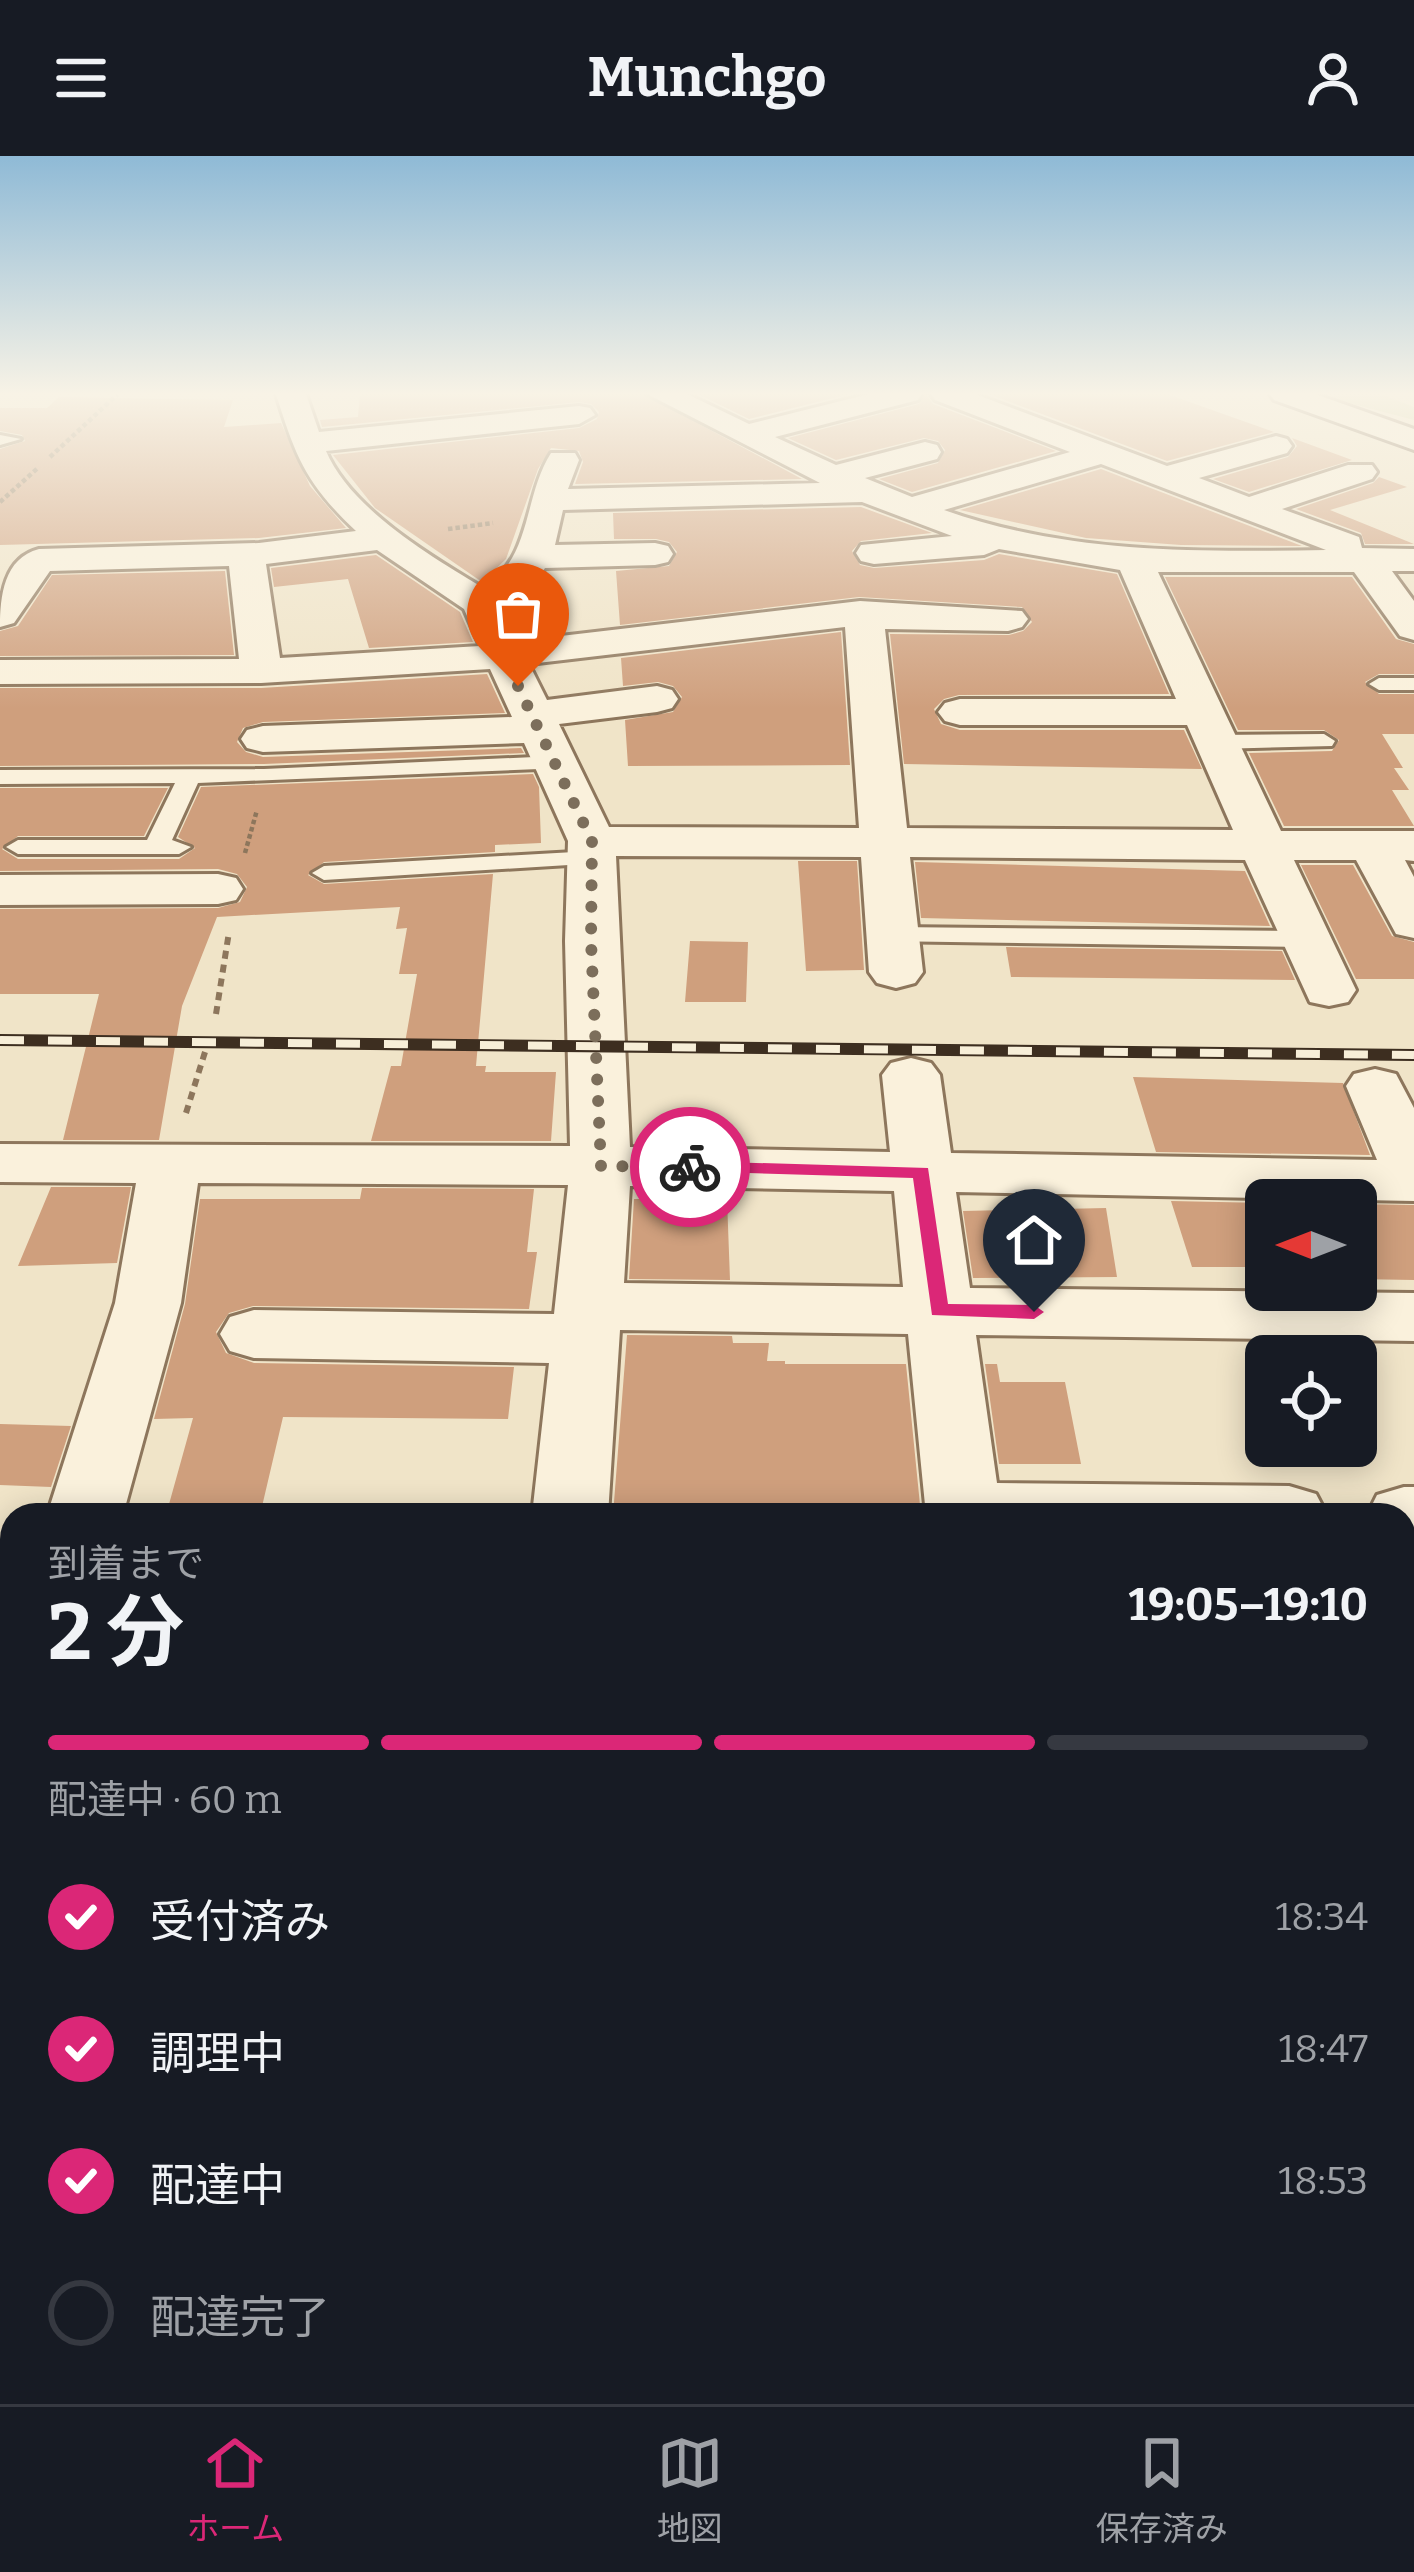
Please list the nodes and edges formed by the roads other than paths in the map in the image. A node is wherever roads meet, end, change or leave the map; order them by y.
1 (342, 499) edge
2 (552, 499) edge
3 (614, 499) edge
4 (891, 499) edge
5 (944, 499) edge
6 (1224, 499) edge
7 (1277, 499) edge
8 (549, 507) junction
9 (913, 508) junction
10 (1249, 508) junction
11 (1181, 530) dead end
12 (383, 538) junction
13 (1012, 541) junction
14 (874, 553) dead end
15 (246, 554) junction
16 (655, 554) dead end
17 (531, 557) junction
18 (1118, 557) junction
19 (1388, 560) edge
20 (480, 603) junction
21 (0, 615) edge
22 (864, 617) junction
23 (1008, 619) dead end
24 (1414, 628) edge
25 (505, 657) junction
26 (182, 662) junction
27 (261, 671) junction
28 (0, 672) edge
29 (1379, 684) dead end
30 (1414, 684) edge
31 (657, 699) dead end
32 (961, 712) dead end
33 (185, 715) dead end
34 (1209, 727) junction
35 (542, 736) junction
36 (1325, 742) dead end
37 (264, 758) joint
38 (190, 776) junction
39 (0, 777) edge
40 (882, 842) junction
41 (1263, 845) junction
42 (1393, 846) edge
43 (592, 849) junction
44 (9, 869) edge
45 (323, 872) dead end
46 (157, 875) junction
47 (230, 894) road end
48 (1414, 923) edge
49 (1306, 938) junction
50 (894, 954) joint
51 (1329, 990) dead end
52 (911, 1075) dead end
53 (1375, 1086) dead end
54 (171, 1161) junction
55 (0, 1162) edge
56 (601, 1166) junction
57 (921, 1172) junction
58 (1414, 1178) edge
59 (939, 1310) junction
60 (1414, 1317) edge
61 (589, 1323) junction
62 (254, 1334) dead end
63 (89, 1503) edge
64 (571, 1503) edge
65 (962, 1503) edge

1 - 12 street
2 - 8 street
3 - 8 street
4 - 9 street
5 - 9 street
6 - 10 street
7 - 10 street
8 - 17 street
9 - 13 street
10 - 19 street
11 - 18 street
12 - 15 street
12 - 20 street
13 - 14 street
13 - 18 street
15 - 21 street
15 - 27 street
16 - 17 street
17 - 20 street
18 - 19 street
18 - 34 street
19 - 24 street
20 - 25 street
22 - 23 street
22 - 25 street
22 - 40 street
25 - 27 street
25 - 35 street
26 - 27 street
26 - 28 street
26 - 33 street
29 - 30 lane
31 - 35 street
32 - 34 street
34 - 36 lane
34 - 41 street
35 - 37 street
35 - 43 street
37 - 38 lane
38 - 39 lane
38 - 46 lane
40 - 41 street
40 - 43 street
40 - 50 street
41 - 42 street
41 - 49 street
42 - 48 street
43 - 45 lane
43 - 56 street
44 - 46 street
46 - 47 street
49 - 50 lane
49 - 51 street
52 - 57 street
53 - 58 street
54 - 55 street
54 - 56 street
54 - 63 street
56 - 57 street
56 - 61 street
57 - 58 street
57 - 59 street
59 - 60 street
59 - 61 street
59 - 65 street
61 - 62 street
61 - 64 street

